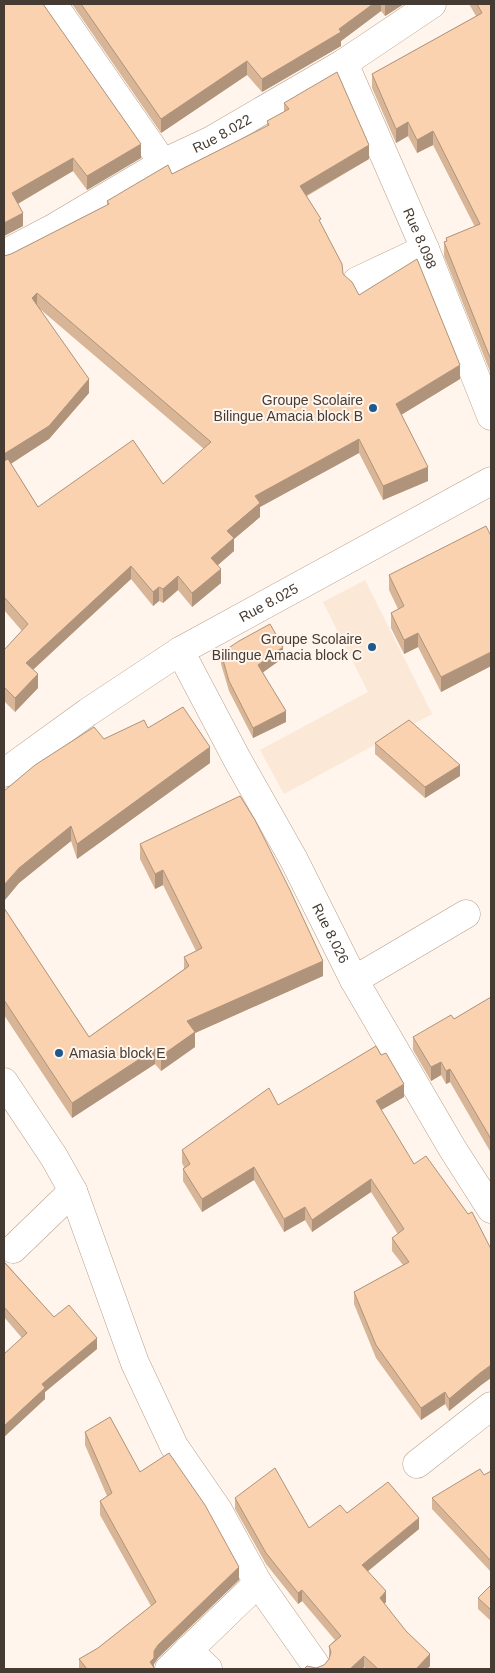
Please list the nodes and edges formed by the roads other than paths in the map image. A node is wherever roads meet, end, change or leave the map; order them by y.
1 (54, 4) edge
2 (432, 4) edge
3 (344, 63) junction
4 (163, 163) junction
5 (424, 249) junction
6 (4, 254) edge
7 (357, 281) dead end
8 (491, 416) edge
9 (491, 481) edge
10 (180, 651) junction
11 (4, 773) edge
12 (466, 914) dead end
13 (354, 980) junction
14 (4, 1082) edge
15 (73, 1191) junction
16 (491, 1209) edge
17 (13, 1249) dead end
18 (491, 1406) edge
19 (417, 1464) dead end
20 (258, 1583) junction
21 (188, 1650) junction
22 (315, 1664) dead end
23 (169, 1669) edge
24 (208, 1669) edge

1 - 4 street
2 - 3 street, Rue 8.022
3 - 4 street, Rue 8.022
3 - 5 street, Rue 8.098
4 - 6 street, Rue 8.022
5 - 7 street
5 - 8 street, Rue 8.098
9 - 10 street, Rue 8.025
10 - 11 street, Rue 8.025
10 - 13 street, Rue 8.026
12 - 13 street
13 - 16 street, Rue 8.026
14 - 15 street
15 - 17 street
15 - 20 street
18 - 19 street
20 - 21 street
20 - 22 street
21 - 23 street
21 - 24 street

